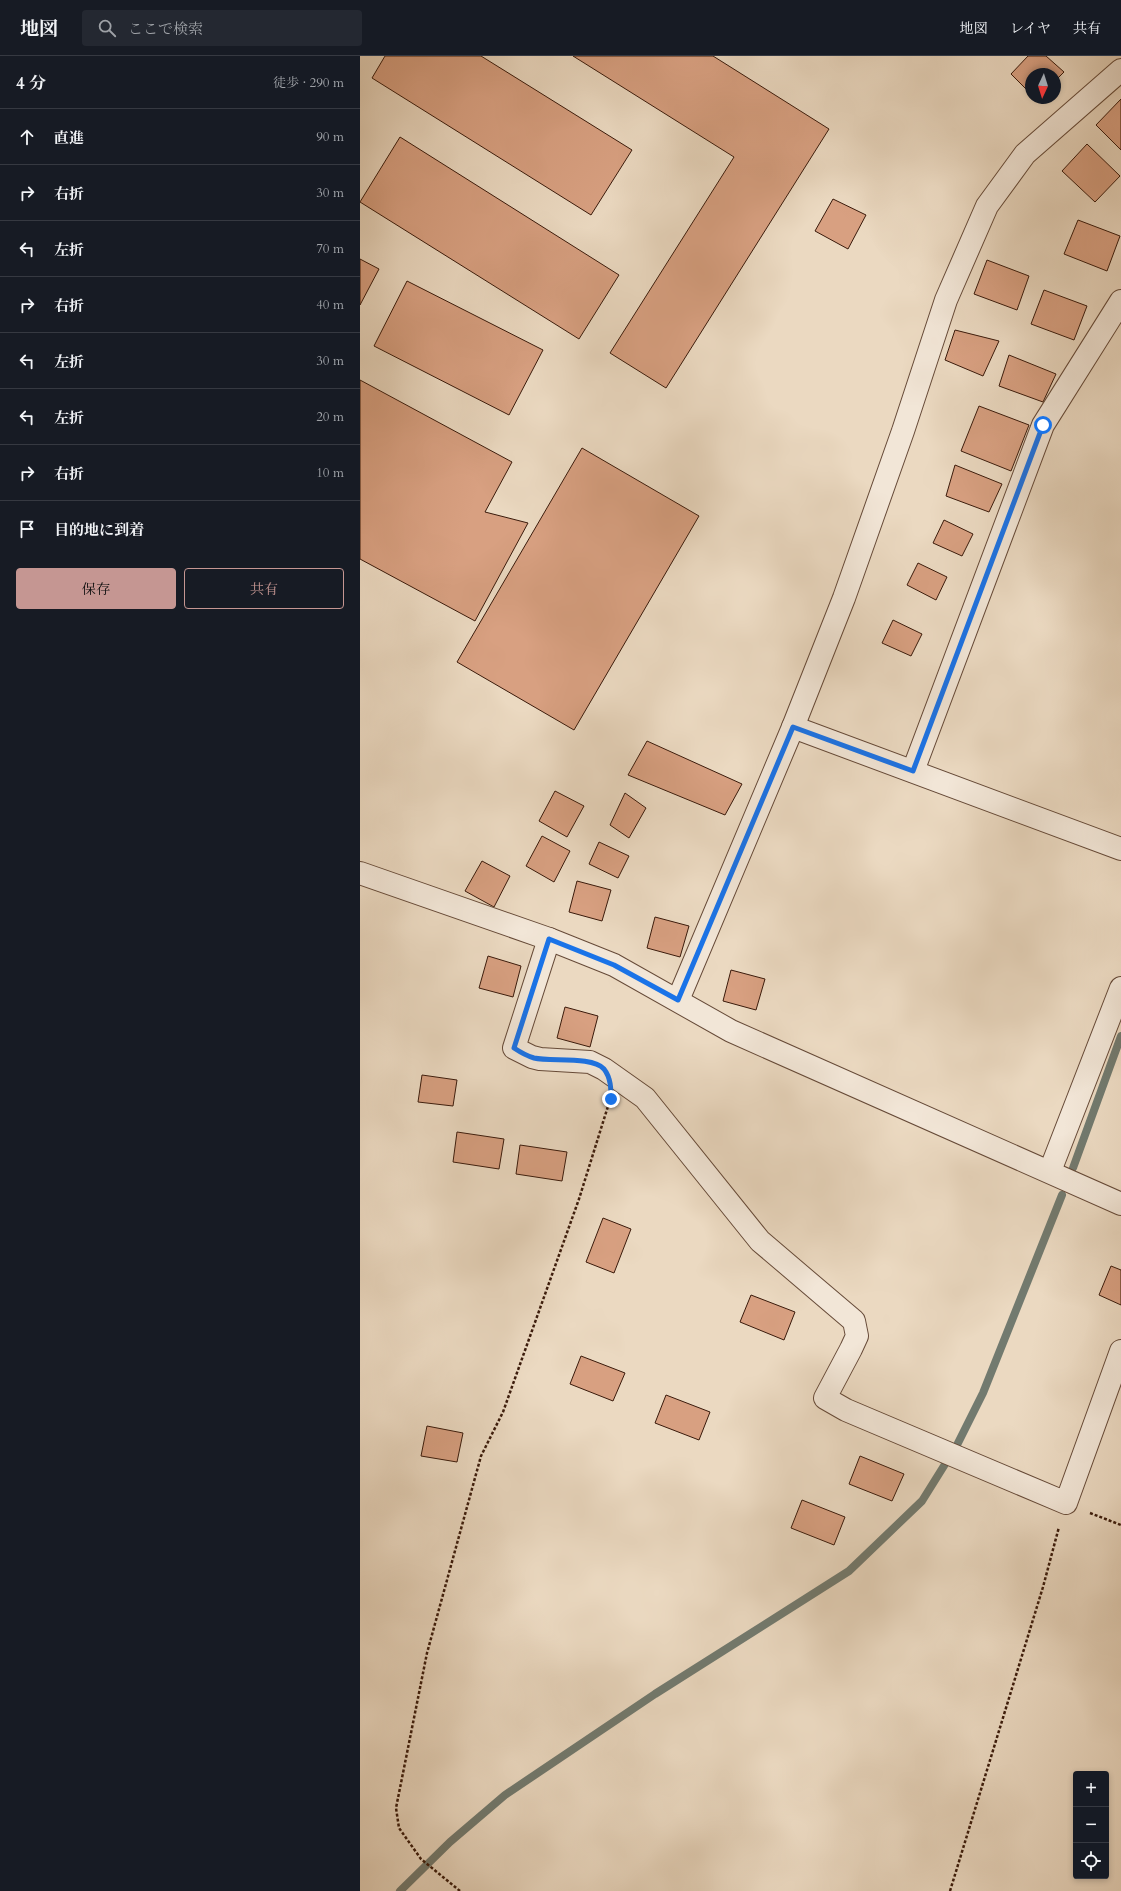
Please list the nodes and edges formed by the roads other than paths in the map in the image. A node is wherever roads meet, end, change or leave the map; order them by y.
1 (1121, 70) edge
2 (1121, 301) edge
3 (793, 727) junction
4 (913, 771) junction
5 (1121, 849) edge
6 (360, 873) edge
7 (549, 939) junction
8 (1121, 988) edge
9 (678, 1000) junction
10 (1050, 1171) junction
11 (1121, 1204) edge
12 (1121, 1351) edge

1 - 3 street
2 - 4 street
3 - 4 street
3 - 9 street
4 - 5 street
6 - 7 street
7 - 9 street
7 - 12 street
8 - 10 street
9 - 10 street
10 - 11 street

